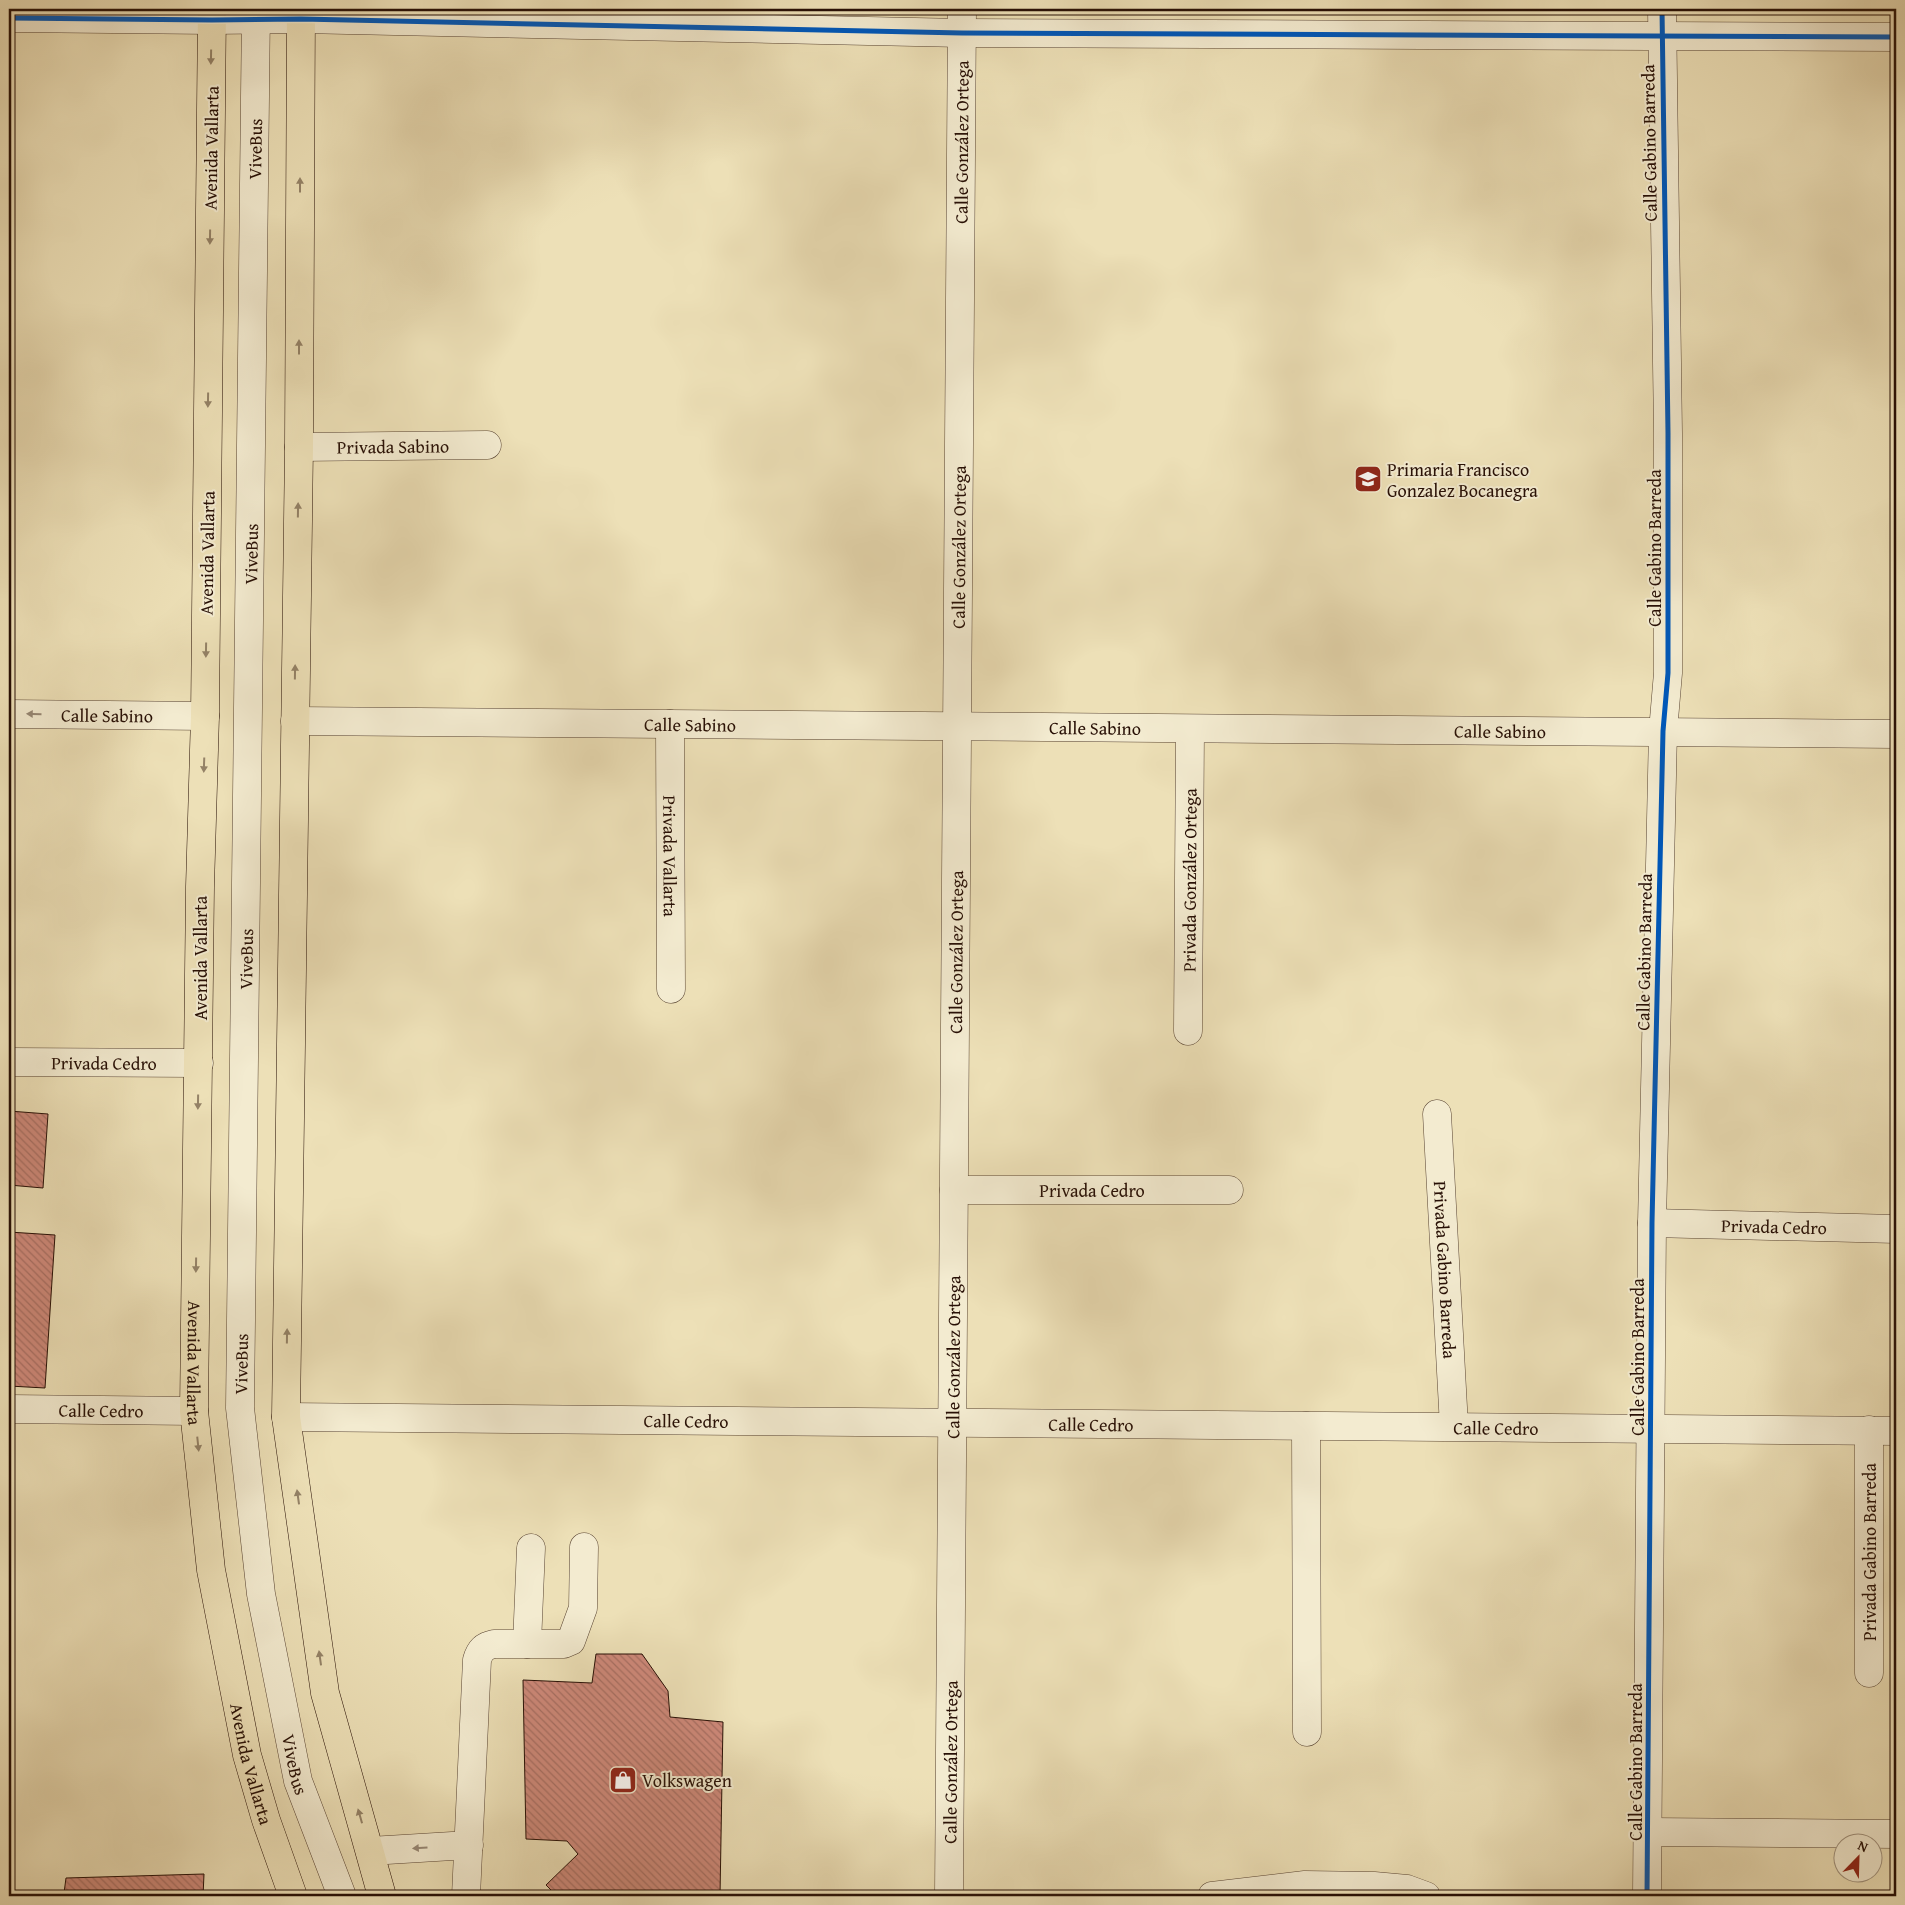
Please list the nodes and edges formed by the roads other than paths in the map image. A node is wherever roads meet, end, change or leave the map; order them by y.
1 (1662, 9) edge
2 (256, 13) edge
3 (301, 14) edge
4 (212, 15) edge
5 (9, 18) edge
6 (962, 21) edge
7 (1661, 37) junction
8 (1896, 37) edge
9 (487, 445) dead end
10 (299, 446) junction
11 (9, 714) edge
12 (206, 716) junction
13 (294, 721) junction
14 (670, 724) junction
15 (957, 726) junction
16 (1190, 729) junction
17 (1663, 731) junction
18 (1896, 734) edge
19 (671, 989) dead end
20 (1188, 1031) dead end
21 (9, 1062) edge
22 (199, 1063) junction
23 (1437, 1114) dead end
24 (954, 1190) junction
25 (1229, 1190) dead end
26 (1652, 1223) junction
27 (1896, 1229) edge
28 (9, 1409) edge
29 (194, 1411) junction
30 (286, 1417) junction
31 (952, 1423) junction
32 (1306, 1426) junction
33 (1454, 1426) junction
34 (1650, 1429) junction
35 (1869, 1430) junction
36 (1896, 1430) edge
37 (584, 1547) dead end
38 (531, 1548) dead end
39 (527, 1644) junction
40 (1869, 1673) dead end
41 (1306, 1732) dead end
42 (1648, 1832) junction
43 (1896, 1834) edge
44 (468, 1844) junction
45 (370, 1851) junction
46 (292, 1896) edge
47 (342, 1896) edge
48 (382, 1896) edge
49 (466, 1896) edge
50 (949, 1896) edge
51 (1212, 1896) edge
52 (1426, 1896) edge
53 (1647, 1896) edge

1 - 7 street, Calle Gabino Barreda
2 - 3 street
2 - 4 street
2 - 47 street, ViveBus
3 - 6 street
10 -> 3 main road
4 - 5 street
4 -> 12 main road, Avenida Vallarta
6 - 7 street
6 - 15 street, Calle González Ortega
7 - 8 street
7 - 17 street, Calle Gabino Barreda
9 - 10 street, Privada Sabino
13 -> 10 main road
12 -> 11 street, Calle Sabino
12 -> 22 main road, Avenida Vallarta
13 - 14 street, Calle Sabino
30 -> 13 main road
14 - 15 street, Calle Sabino
14 - 19 street, Privada Vallarta
15 - 16 street, Calle Sabino
15 - 24 street, Calle González Ortega
16 - 17 street, Calle Sabino
16 - 20 street, Privada González Ortega
17 - 18 street, Calle Sabino
17 - 26 street, Calle Gabino Barreda
21 - 22 street, Privada Cedro
22 -> 29 main road, Avenida Vallarta
23 - 33 street, Privada Gabino Barreda
24 - 25 street, Privada Cedro
24 - 31 street, Calle González Ortega
26 - 27 street, Privada Cedro
26 - 34 street, Calle Gabino Barreda
28 - 29 street, Calle Cedro
29 -> 46 main road, Avenida Vallarta
30 - 31 street, Calle Cedro
45 -> 30 main road
31 - 32 street, Calle Cedro
31 - 50 street, Calle González Ortega
32 - 33 street, Calle Cedro
32 - 41 street
33 - 34 street, Calle Cedro
34 - 35 street, Calle Cedro
34 - 42 street, Calle Gabino Barreda
35 - 36 street, Calle Cedro
35 - 40 street, Privada Gabino Barreda
37 - 39 street
38 - 39 street
39 - 44 street
42 - 43 street
42 - 53 street, Calle Gabino Barreda
44 -> 45 street
44 - 49 street
45 - 48 main road
51 - 52 street

